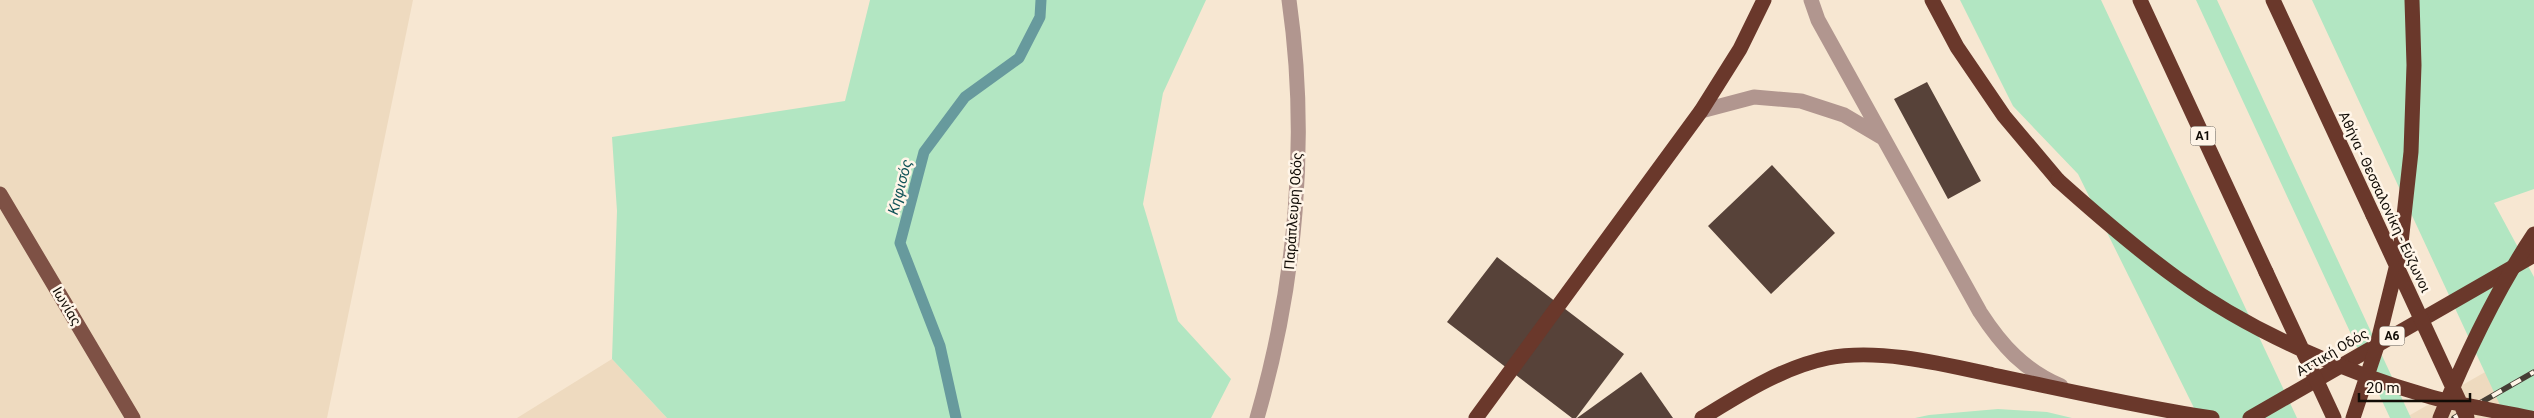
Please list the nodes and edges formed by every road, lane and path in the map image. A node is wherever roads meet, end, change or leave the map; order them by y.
1 (1289, 0) edge
2 (1764, 0) edge
3 (1811, 0) edge
4 (1932, 0) edge
5 (2140, 0) edge
6 (2273, 0) edge
7 (2412, 0) edge
8 (1701, 111) junction
9 (1884, 139) junction
10 (0, 194) edge
11 (2534, 234) edge
12 (2534, 255) edge
13 (2072, 391) junction
14 (133, 418) edge
15 (1257, 418) edge
16 (1476, 418) edge
17 (1702, 418) edge
18 (2212, 418) edge
19 (2250, 418) edge
20 (2334, 418) edge
21 (2353, 418) edge
22 (2440, 418) edge
23 (2467, 418) edge
24 (2530, 418) edge

1 - 15 street, Παράπλευρη Οδός
2 - 8 highway
3 - 9 street
4 - 24 highway, bridge
5 - 20 highway, Α1, bridge
6 - 23 highway, Αθήνα - Θεσσαλονίκη - Εύζωνοι, bridge
7 - 21 highway, bridge
8 - 9 street
8 - 16 highway
9 - 13 street
10 - 14 main road, Ιωνίας
11 - 22 highway, bridge
12 - 19 highway, Αττική Οδός / Α6
13 - 17 highway
13 - 18 highway

